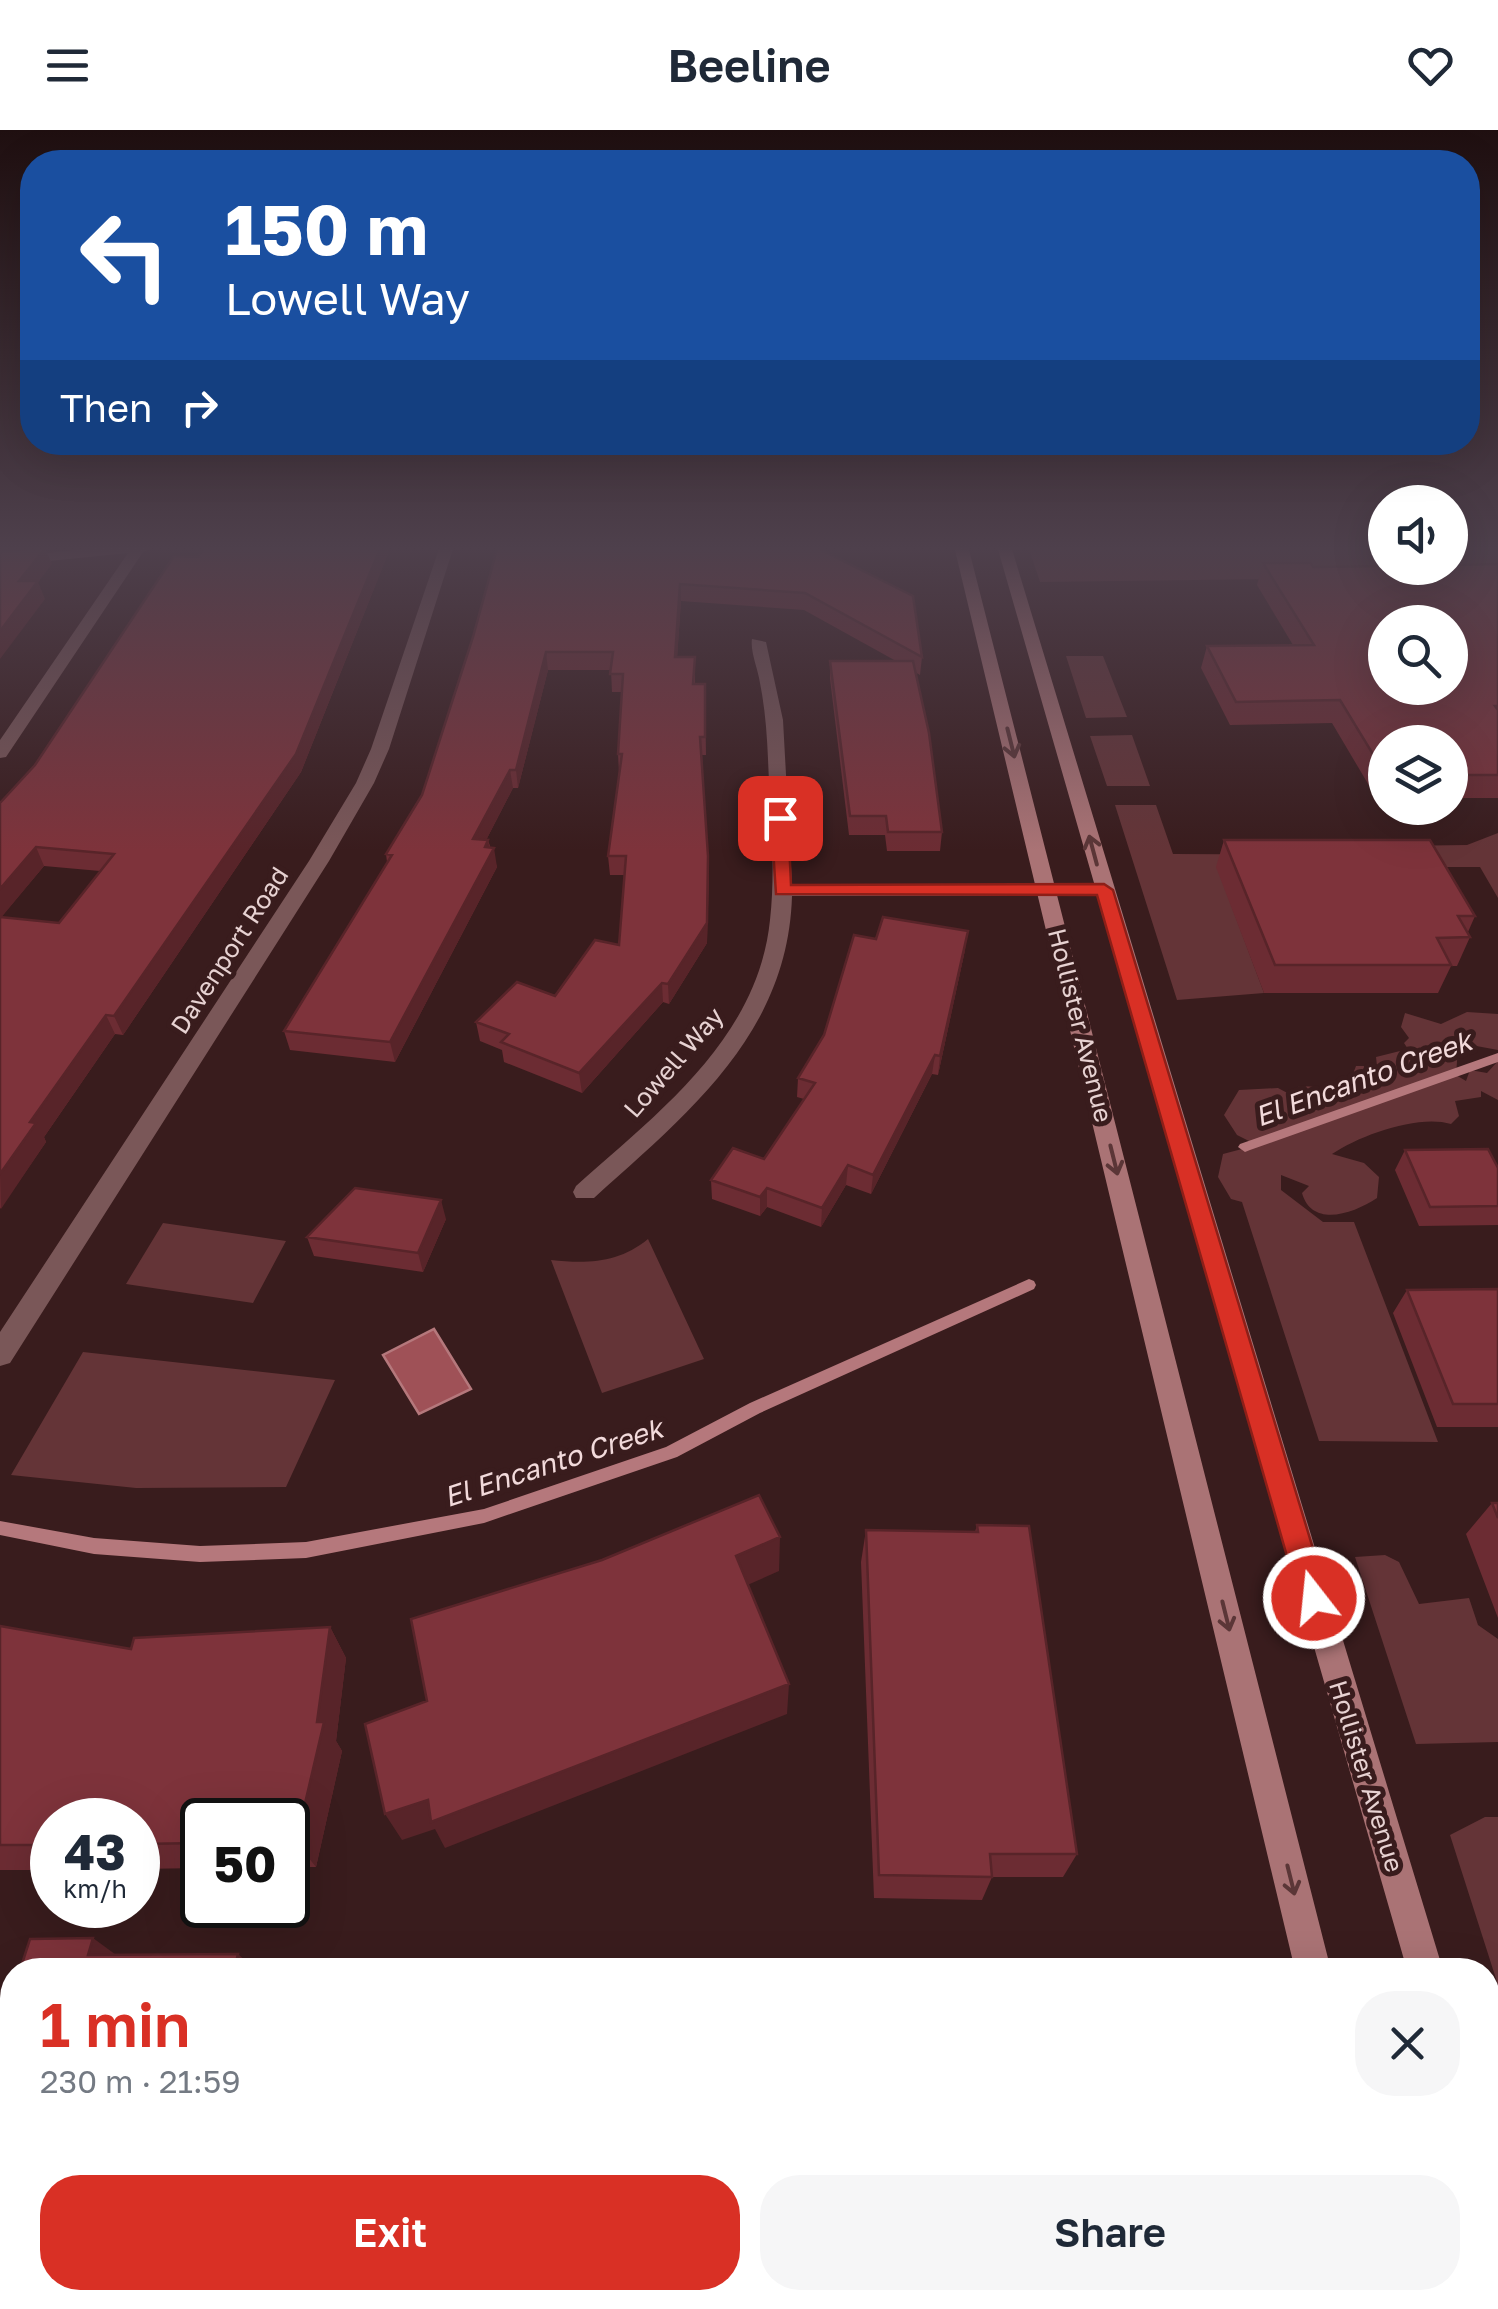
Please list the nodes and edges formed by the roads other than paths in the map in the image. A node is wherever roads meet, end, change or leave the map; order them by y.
1 (74, 648) edge
2 (414, 648) edge
3 (759, 648) edge
4 (987, 648) edge
5 (1034, 648) edge
6 (0, 753) edge
7 (782, 890) junction
8 (1048, 890) junction
9 (1104, 890) junction
10 (585, 1192) dead end
11 (0, 1355) edge
12 (1310, 1958) edge
13 (1421, 1958) edge

1 - 6 street
2 - 11 street, Davenport Road
3 - 7 street, Lowell Way
4 -> 8 main road, Hollister Avenue
9 -> 5 main road, Hollister Avenue
7 - 8 street
7 - 10 street, Lowell Way
8 - 9 street
8 -> 12 main road, Hollister Avenue
9 - 13 main road, Hollister Avenue

